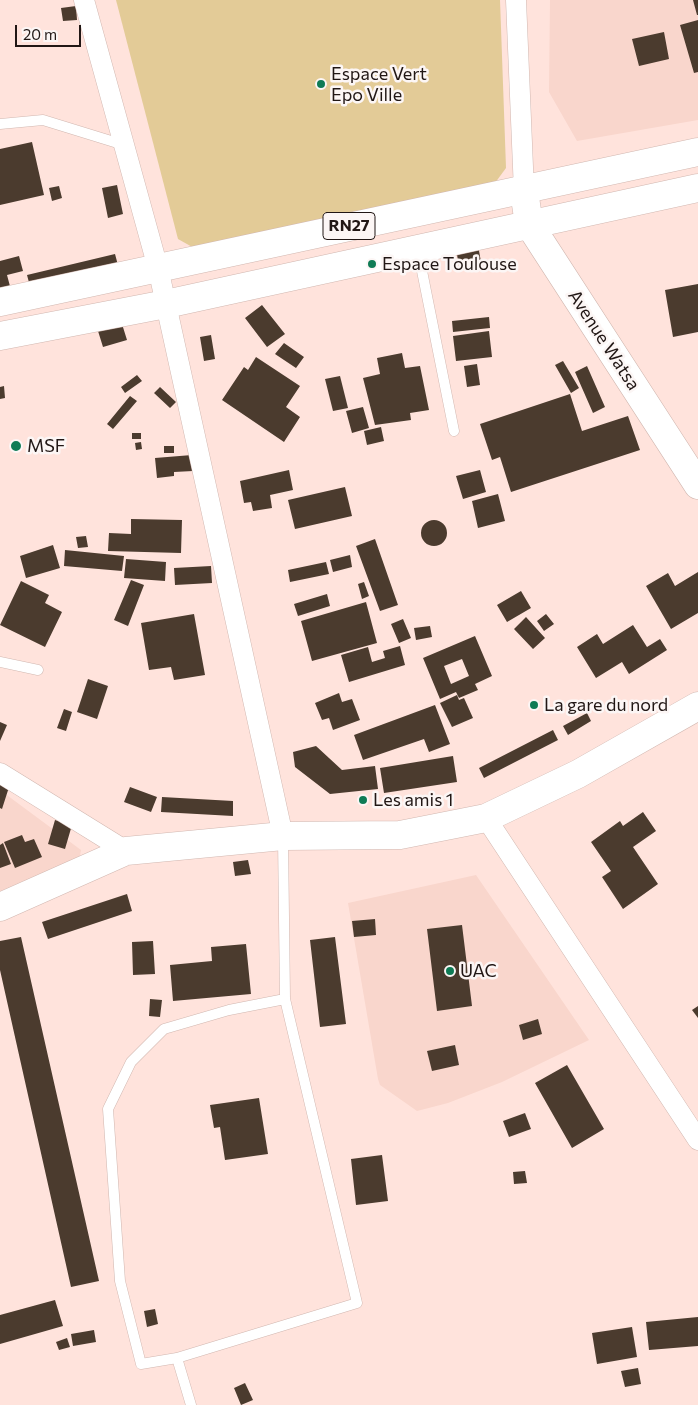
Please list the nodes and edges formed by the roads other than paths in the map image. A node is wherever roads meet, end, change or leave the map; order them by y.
1 (84, 0) edge
2 (516, 0) edge
3 (0, 124) edge
4 (124, 145) junction
5 (698, 152) edge
6 (698, 188) edge
7 (524, 191) junction
8 (529, 224) junction
9 (417, 249) junction
10 (158, 268) junction
11 (0, 302) edge
12 (166, 304) junction
13 (0, 336) edge
14 (454, 431) dead end
15 (698, 485) edge
16 (0, 662) edge
17 (38, 670) dead end
18 (698, 706) edge
19 (0, 773) edge
20 (486, 818) junction
21 (282, 836) junction
22 (126, 851) junction
23 (0, 907) edge
24 (285, 999) junction
25 (698, 1140) edge
26 (177, 1358) junction
27 (191, 1405) edge

1 - 4 street
2 - 7 street
3 - 4 lane
4 - 10 street
5 - 7 main road, RN27
6 - 8 main road, RN27
7 - 8 main road, Avenue Watsa
7 - 10 main road, RN27
8 - 9 main road, RN27
8 - 15 main road, Avenue Watsa
9 - 12 main road, RN27
9 - 14 lane
10 - 11 main road, RN27
10 - 12 street
12 - 13 main road, RN27
12 - 21 street
16 - 17 lane
18 - 20 main road
19 - 22 street
20 - 21 main road
20 - 25 street
21 - 22 main road
21 - 24 lane
22 - 23 main road
24 - 26 lane
24 - 26 lane
26 - 27 lane

